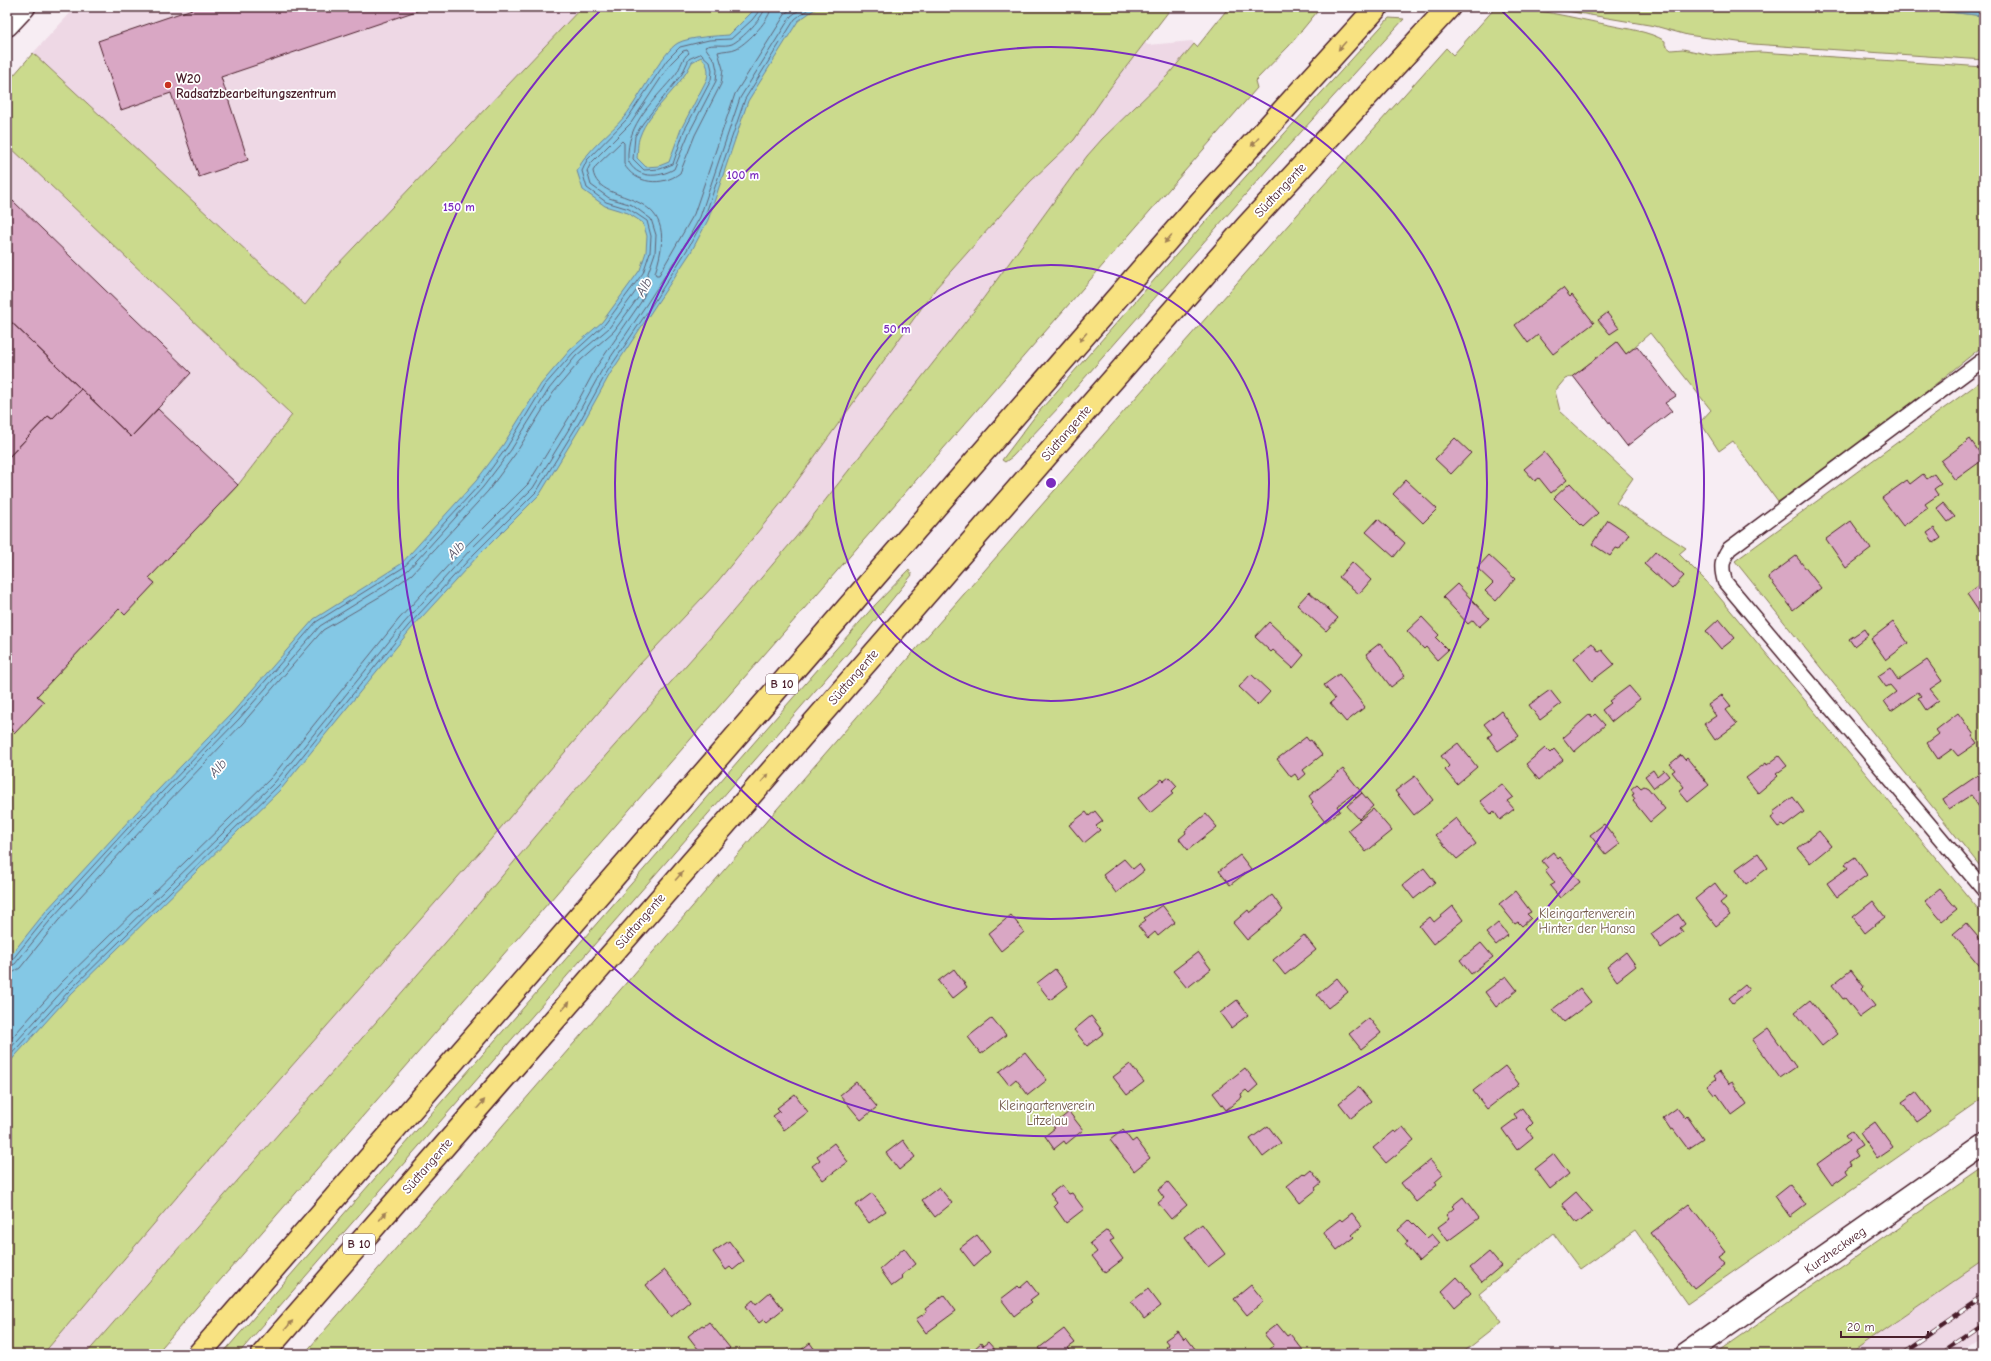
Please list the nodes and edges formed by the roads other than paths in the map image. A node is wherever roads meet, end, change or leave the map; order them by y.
1 (24, 7) edge
2 (1373, 12) edge
3 (1444, 12) edge
4 (7, 25) edge
5 (1984, 359) edge
6 (1984, 890) edge
7 (1984, 1146) edge
8 (199, 1354) edge
9 (263, 1354) edge
10 (1686, 1354) edge

1 - 4 street
2 -> 8 highway, B 10
9 -> 3 highway, Südtangente / B 10
5 - 6 lane
7 - 10 street, Kurzheckweg

